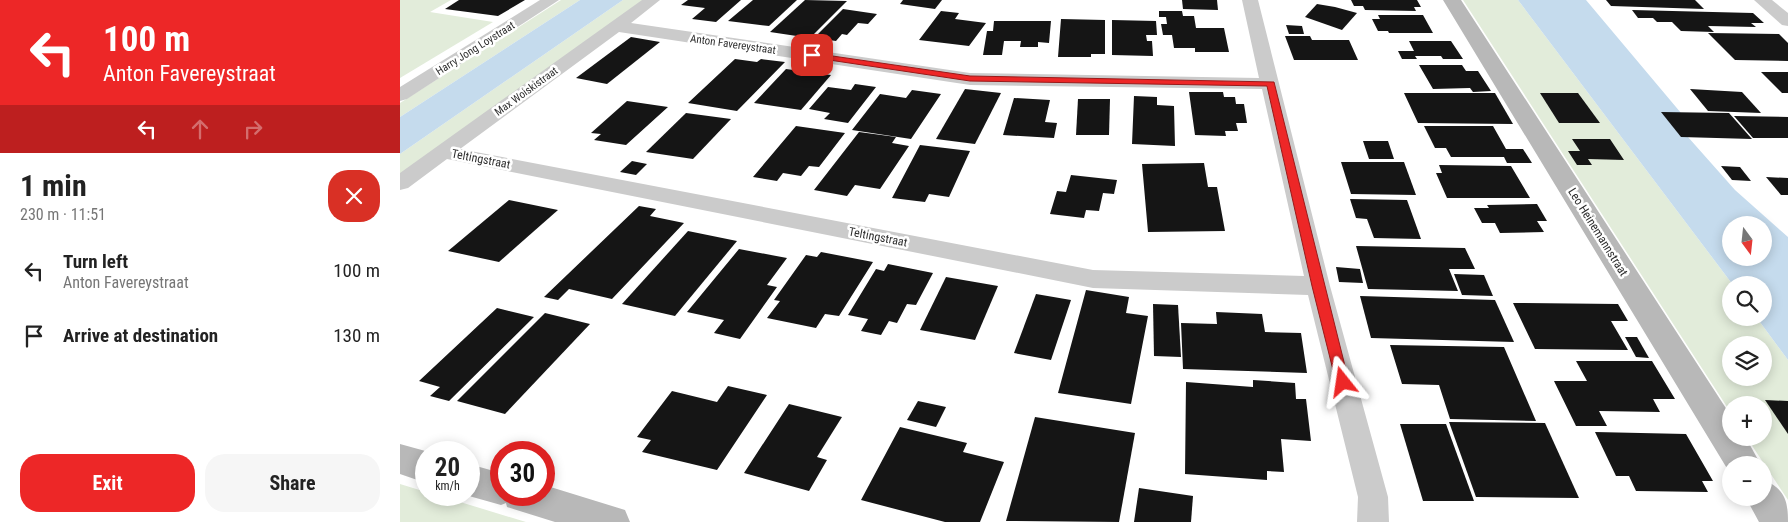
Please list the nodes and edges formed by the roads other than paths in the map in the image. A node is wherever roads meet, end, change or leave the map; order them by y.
1 (551, 0) edge
2 (652, 0) edge
3 (1250, 0) edge
4 (1452, 0) edge
5 (1762, 0) edge
6 (1788, 21) edge
7 (615, 26) junction
8 (1270, 84) junction
9 (400, 95) edge
10 (443, 152) junction
11 (400, 183) edge
12 (1318, 286) junction
13 (1738, 456) edge
14 (400, 459) edge
15 (415, 464) edge
16 (555, 505) edge
17 (1769, 506) edge
18 (612, 522) edge
19 (1373, 522) edge
20 (1779, 522) edge

1 - 9 street, Harry Jong Loystraat
2 - 7 street, Max Woiskistraat
3 - 8 street
4 - 13 street, Leo Heinemannstraat
5 - 6 street
7 - 8 street, Anton Favereystraat
7 - 10 street, Max Woiskistraat
8 - 12 street
10 - 11 street, Max Woiskistraat
10 - 12 street, Teltingstraat
12 - 19 street
14 - 15 street
16 - 18 street
17 - 20 street

